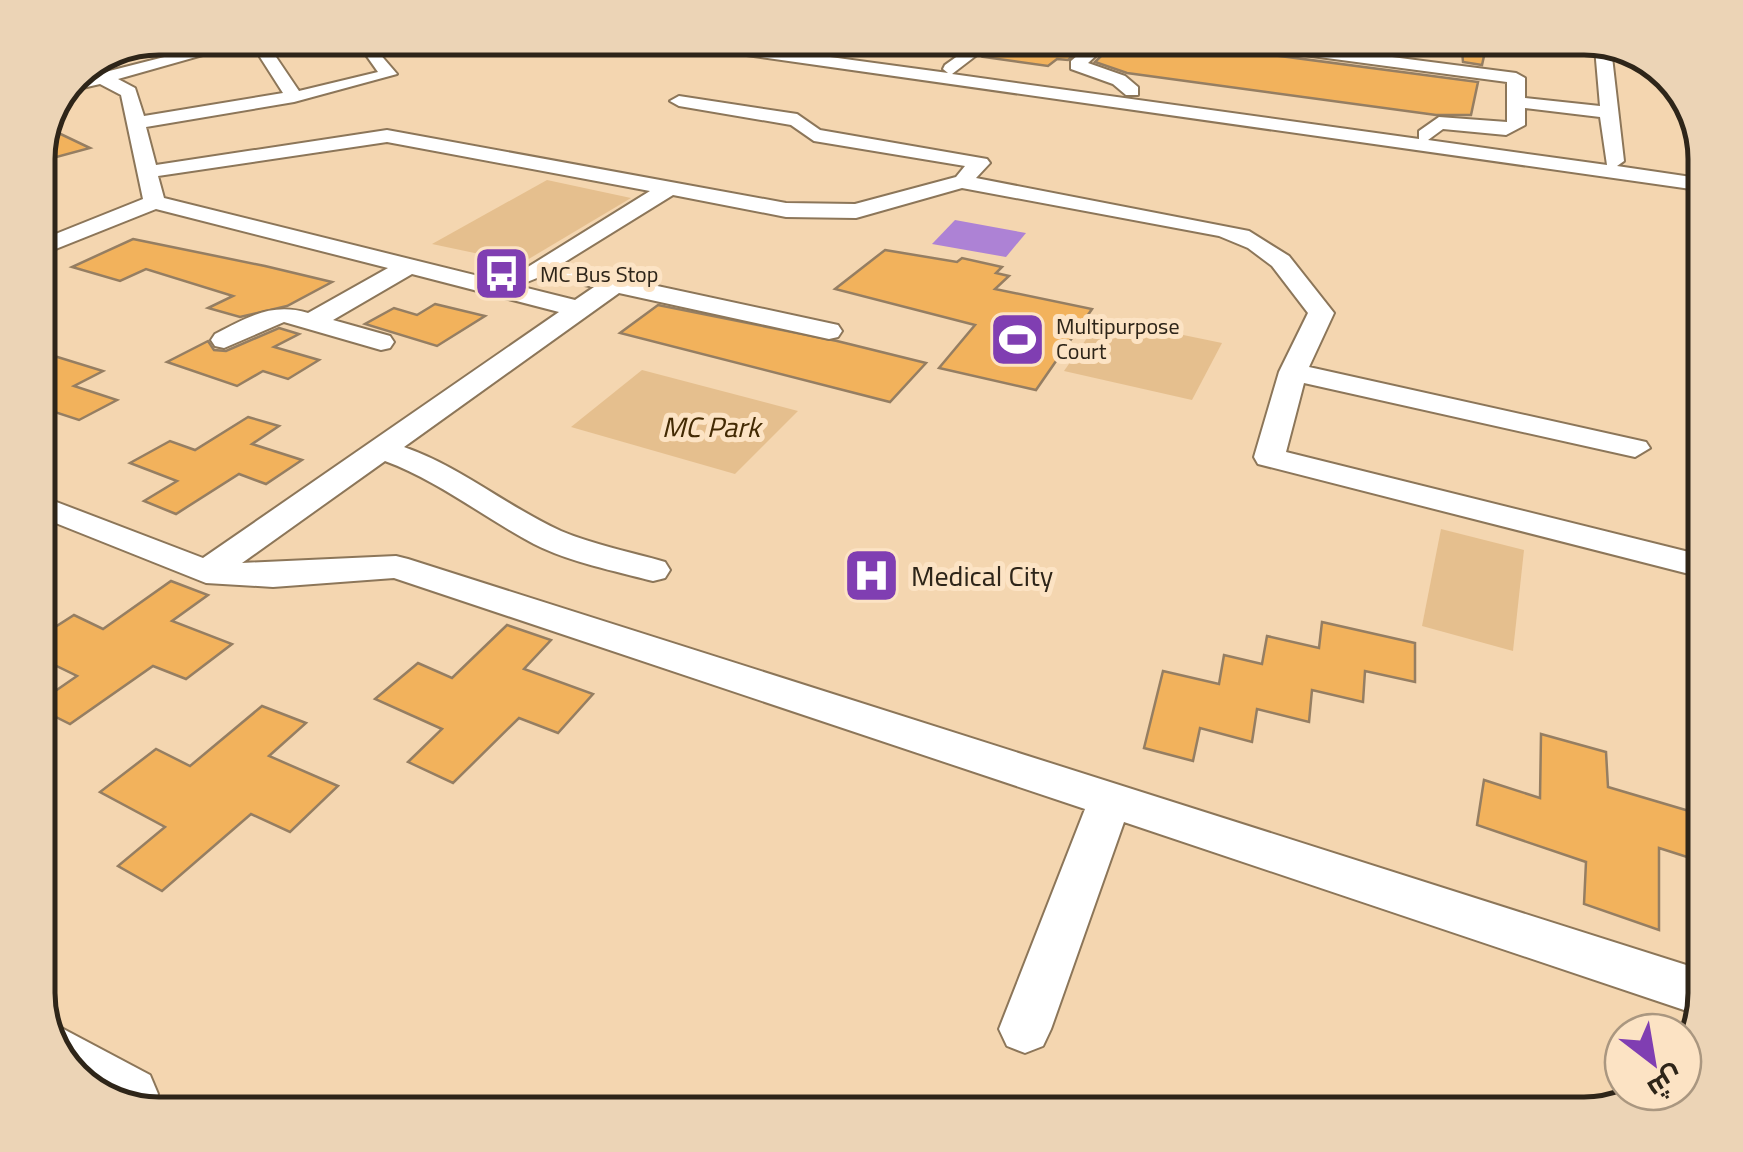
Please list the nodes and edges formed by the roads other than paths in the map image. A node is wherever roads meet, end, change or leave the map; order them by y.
1 (162, 55) edge
2 (191, 55) edge
3 (372, 55) edge
4 (782, 55) edge
5 (847, 55) edge
6 (970, 55) edge
7 (1089, 55) edge
8 (1349, 55) edge
9 (268, 57) dead end
10 (1604, 58) edge
11 (109, 68) edge
12 (951, 69) junction
13 (103, 78) junction
14 (92, 81) edge
15 (221, 83) dead end
16 (1142, 96) junction
17 (294, 98) junction
18 (679, 101) dead end
19 (1517, 102) junction
20 (232, 108) junction
21 (1610, 114) junction
22 (136, 123) junction
23 (1426, 134) junction
24 (1614, 160) junction
25 (1688, 170) edge
26 (148, 172) junction
27 (962, 182) junction
28 (1688, 182) edge
29 (667, 190) junction
30 (154, 202) junction
31 (55, 241) edge
32 (411, 265) junction
33 (539, 268) junction
34 (611, 287) junction
35 (506, 288) junction
36 (580, 309) junction
37 (312, 321) junction
38 (830, 331) dead end
39 (224, 340) dead end
40 (380, 342) dead end
41 (1292, 372) junction
42 (1635, 448) dead end
43 (381, 449) junction
44 (55, 512) edge
45 (1688, 562) edge
46 (653, 570) dead end
47 (206, 572) junction
48 (1110, 800) junction
49 (1688, 988) edge
50 (1025, 1029) dead end
51 (88, 1069) edge
52 (126, 1091) edge

1 - 11 street
2 - 13 street
3 - 17 street
4 - 28 street
5 - 12 street
6 - 12 street
7 - 16 street
8 - 19 street
9 - 17 street
10 - 21 street
12 - 16 street
13 - 14 street
13 - 22 street
15 - 20 street
16 - 23 street
17 - 20 street
18 - 27 street
19 - 21 street
19 - 23 street
20 - 22 street
21 - 24 street
22 - 26 street
23 - 24 street
24 - 25 street
26 - 29 street
26 - 30 street
27 - 29 street
27 - 41 street
29 - 33 street
30 - 31 street
30 - 32 street
32 - 35 street
32 - 37 street
33 - 34 street
33 - 35 street
34 - 36 street
34 - 38 street
35 - 36 street
36 - 43 street
37 - 39 street
37 - 40 street
41 - 42 street
41 - 45 street
43 - 46 street
43 - 47 street
44 - 47 street
47 - 48 street
48 - 49 street
48 - 50 street
51 - 52 street

